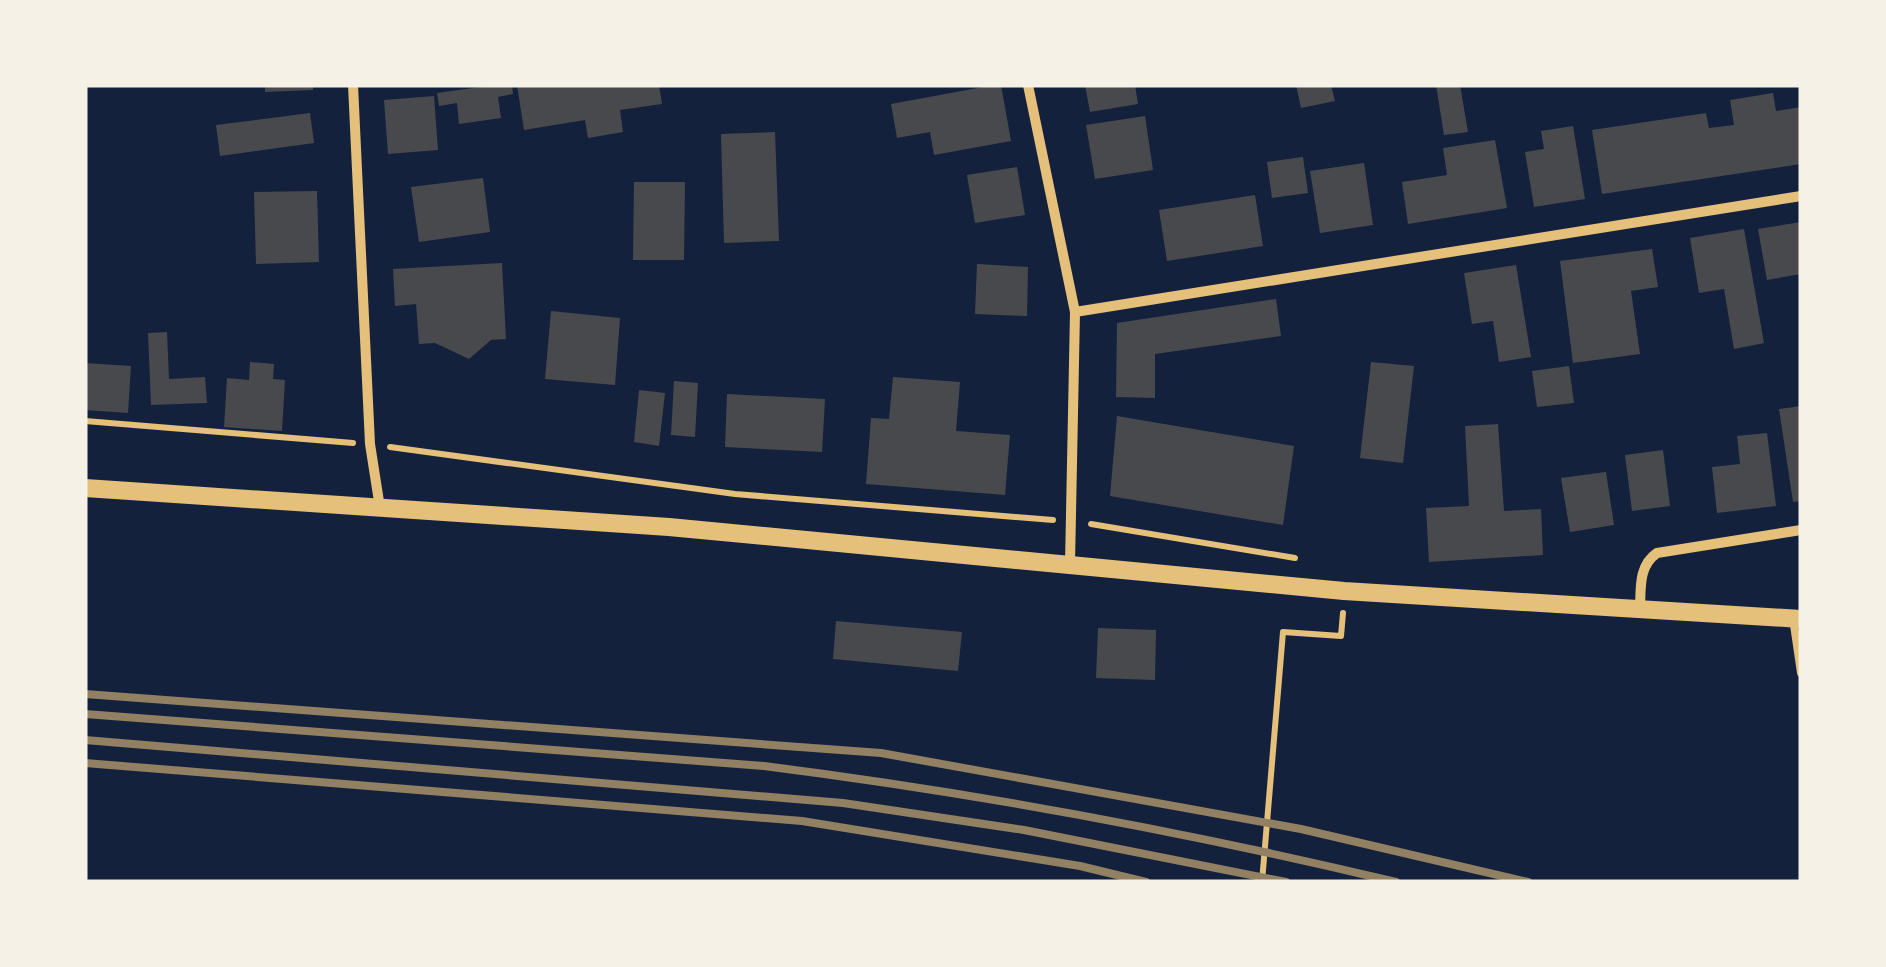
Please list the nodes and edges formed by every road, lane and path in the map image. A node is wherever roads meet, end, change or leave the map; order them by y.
1 (353, 85) edge
2 (1028, 85) edge
3 (1801, 196) edge
4 (1075, 312) junction
5 (85, 421) edge
6 (370, 444) junction
7 (85, 488) edge
8 (380, 508) junction
9 (1073, 521) junction
10 (1801, 530) edge
11 (1306, 559) dead end
12 (1070, 564) junction
13 (1640, 610) junction
14 (1797, 618) edge
15 (1282, 642) dead end
16 (1801, 673) edge
17 (1262, 882) edge

1 - 6 street
2 - 4 street
3 - 4 street
4 - 9 street
5 - 6 path
6 - 8 street
6 - 9 path
7 - 8 street
8 - 12 street
9 - 11 path
9 - 12 street
10 - 13 street
12 - 13 street
13 - 14 street
14 - 16 lane
15 - 17 path

